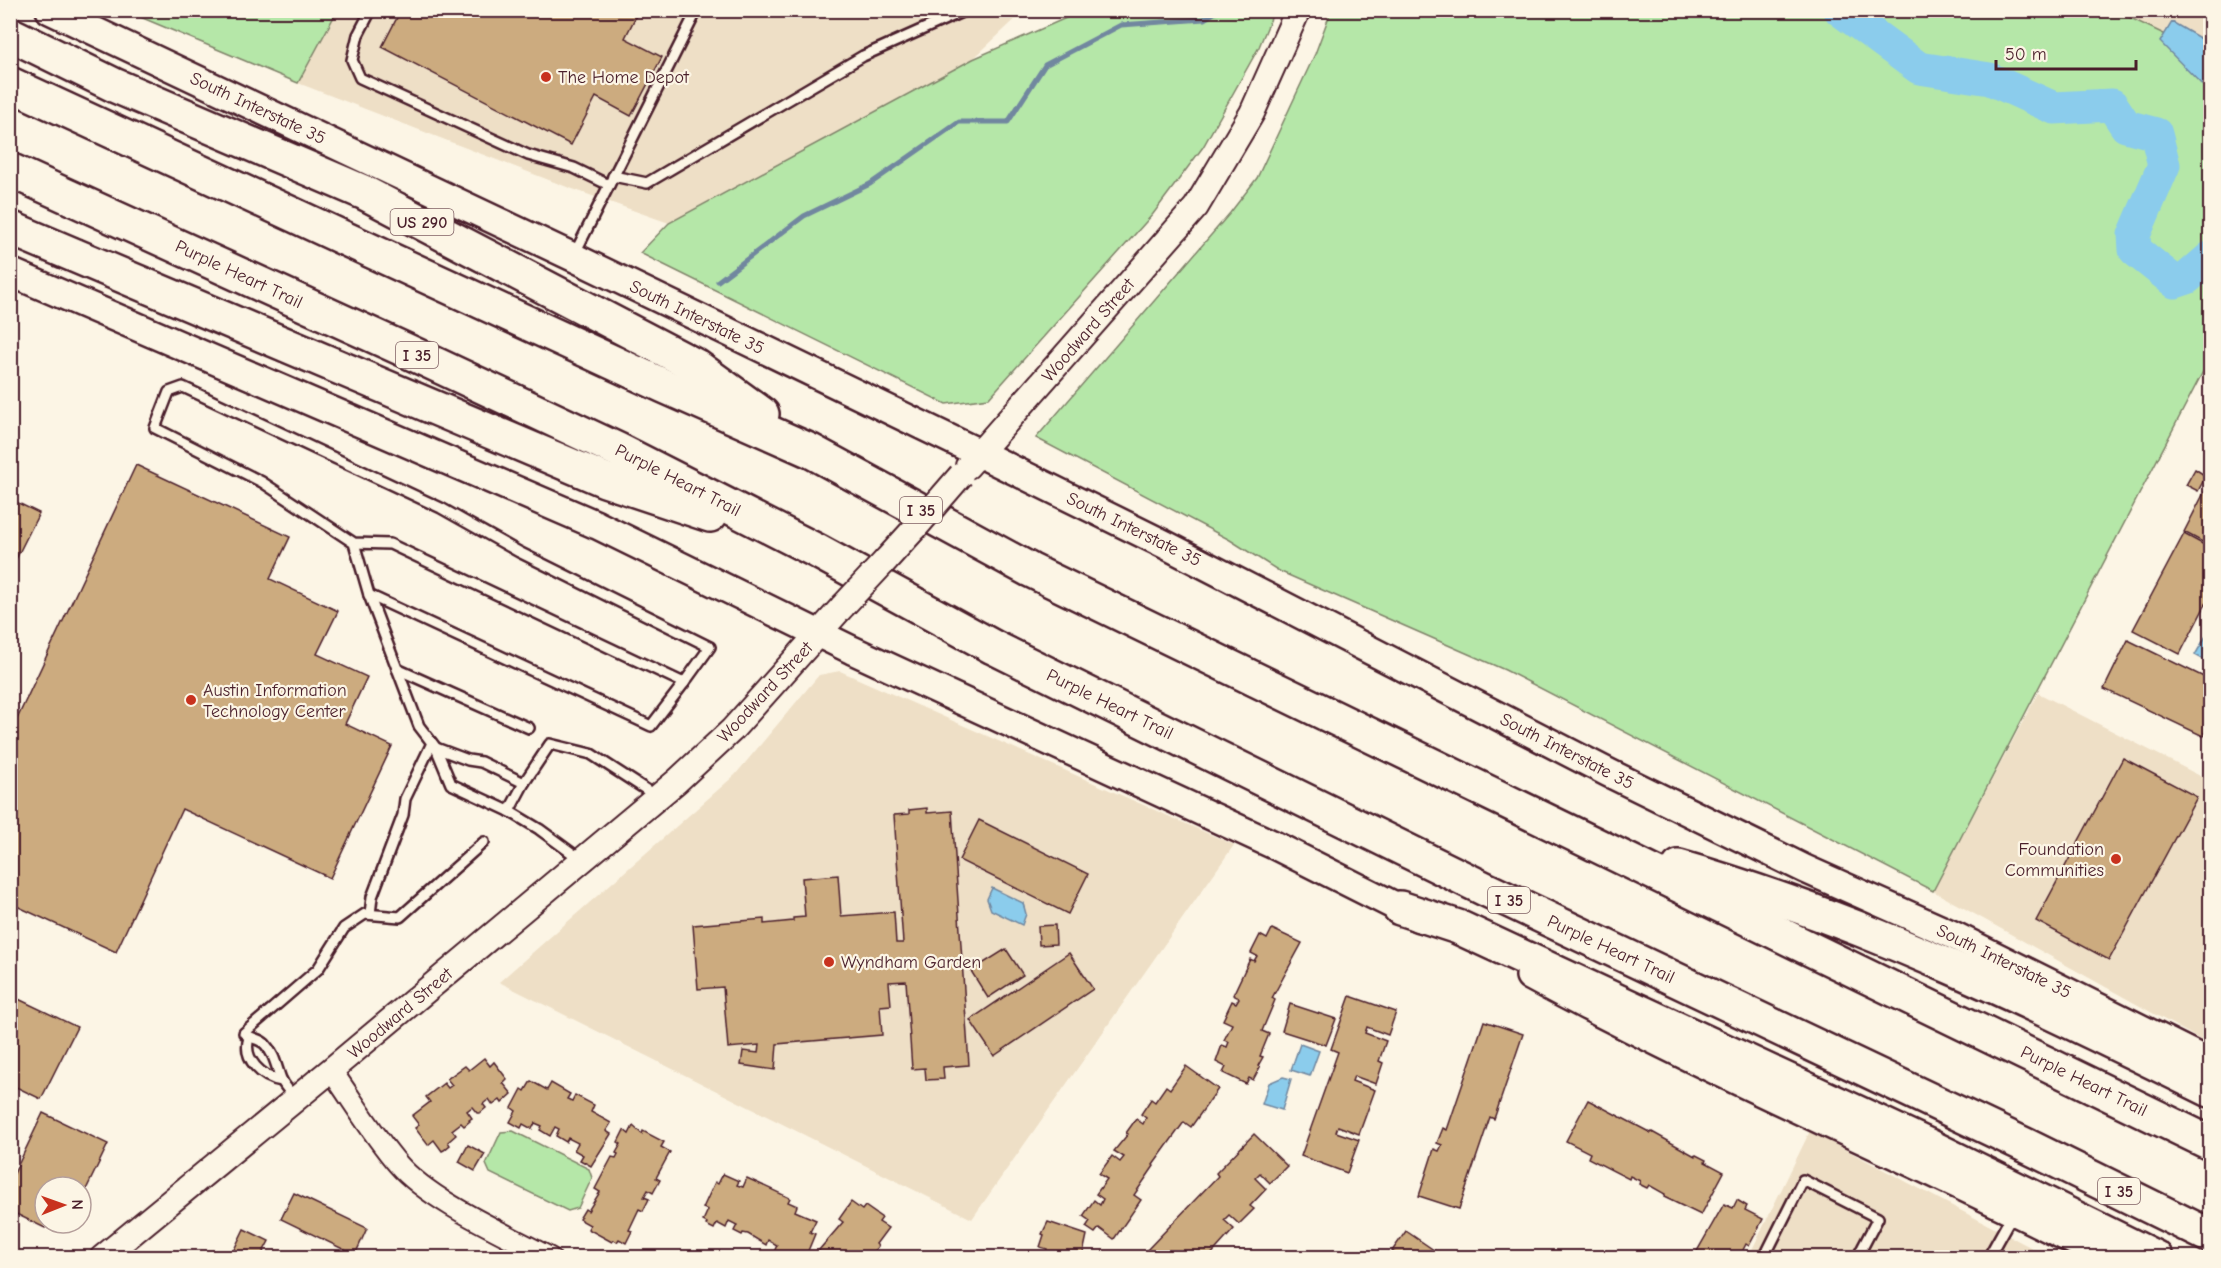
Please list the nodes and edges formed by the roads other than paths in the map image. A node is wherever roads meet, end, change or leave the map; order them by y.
1 (50, 10) edge
2 (371, 10) edge
3 (697, 10) edge
4 (966, 10) edge
5 (1298, 10) edge
6 (10, 34) edge
7 (10, 84) edge
8 (10, 170) edge
9 (611, 180) junction
10 (10, 228) edge
11 (573, 257) junction
12 (10, 272) edge
13 (811, 451) junction
14 (979, 453) junction
15 (354, 543) junction
16 (818, 551) junction
17 (369, 595) junction
18 (819, 634) junction
19 (396, 669) junction
20 (684, 683) junction
21 (529, 728) dead end
22 (434, 745) junction
23 (524, 783) junction
24 (658, 797) junction
25 (509, 812) junction
26 (484, 842) dead end
27 (1593, 842) junction
28 (582, 861) junction
29 (1400, 908) junction
30 (370, 914) junction
31 (249, 1038) junction
32 (2211, 1063) edge
33 (331, 1070) junction
34 (289, 1090) junction
35 (2211, 1090) edge
36 (2211, 1143) edge
37 (2027, 1146) junction
38 (2014, 1210) junction
39 (2211, 1236) edge
40 (102, 1257) edge
41 (550, 1257) edge
42 (1764, 1257) edge
43 (1857, 1257) edge
44 (1988, 1257) edge
45 (2109, 1257) edge
46 (2156, 1257) edge
47 (2170, 1257) edge

1 - 11 main road, South Interstate 35
2 - 9 lane
3 - 9 lane
4 - 9 lane
5 - 14 street, Woodward Street
6 - 13 highway, US 290
7 - 13 highway, Purple Heart Trail / I 35
8 - 16 highway, Purple Heart Trail / I 35
9 - 11 lane
10 - 16 highway
11 - 14 main road, South Interstate 35
12 - 18 main road
13 - 27 highway, Purple Heart Trail / I 35
14 - 18 street, Woodward Street, bridge
14 - 32 main road, South Interstate 35
15 - 17 lane
15 - 20 lane
15 - 20 lane
16 - 37 highway, Purple Heart Trail / I 35
17 - 19 lane
17 - 20 lane
18 - 24 street, Woodward Street
18 - 29 main road
19 - 21 lane
19 - 22 lane
22 - 23 lane
22 - 25 lane
22 - 30 lane
23 - 24 lane
23 - 25 lane
24 - 28 street, Woodward Street
25 - 28 lane
26 - 30 lane
27 - 35 highway
27 - 36 highway, Purple Heart Trail / I 35
28 - 33 street, Woodward Street
29 - 38 main road
29 - 46 highway
30 - 31 lane
31 - 34 lane
31 - 34 lane
33 - 34 street, Woodward Street
33 - 41 street
34 - 40 street, Woodward Street
37 - 39 highway, Purple Heart Trail / I 35
37 - 47 highway
38 - 44 lane
38 - 45 main road
42 - 43 lane

